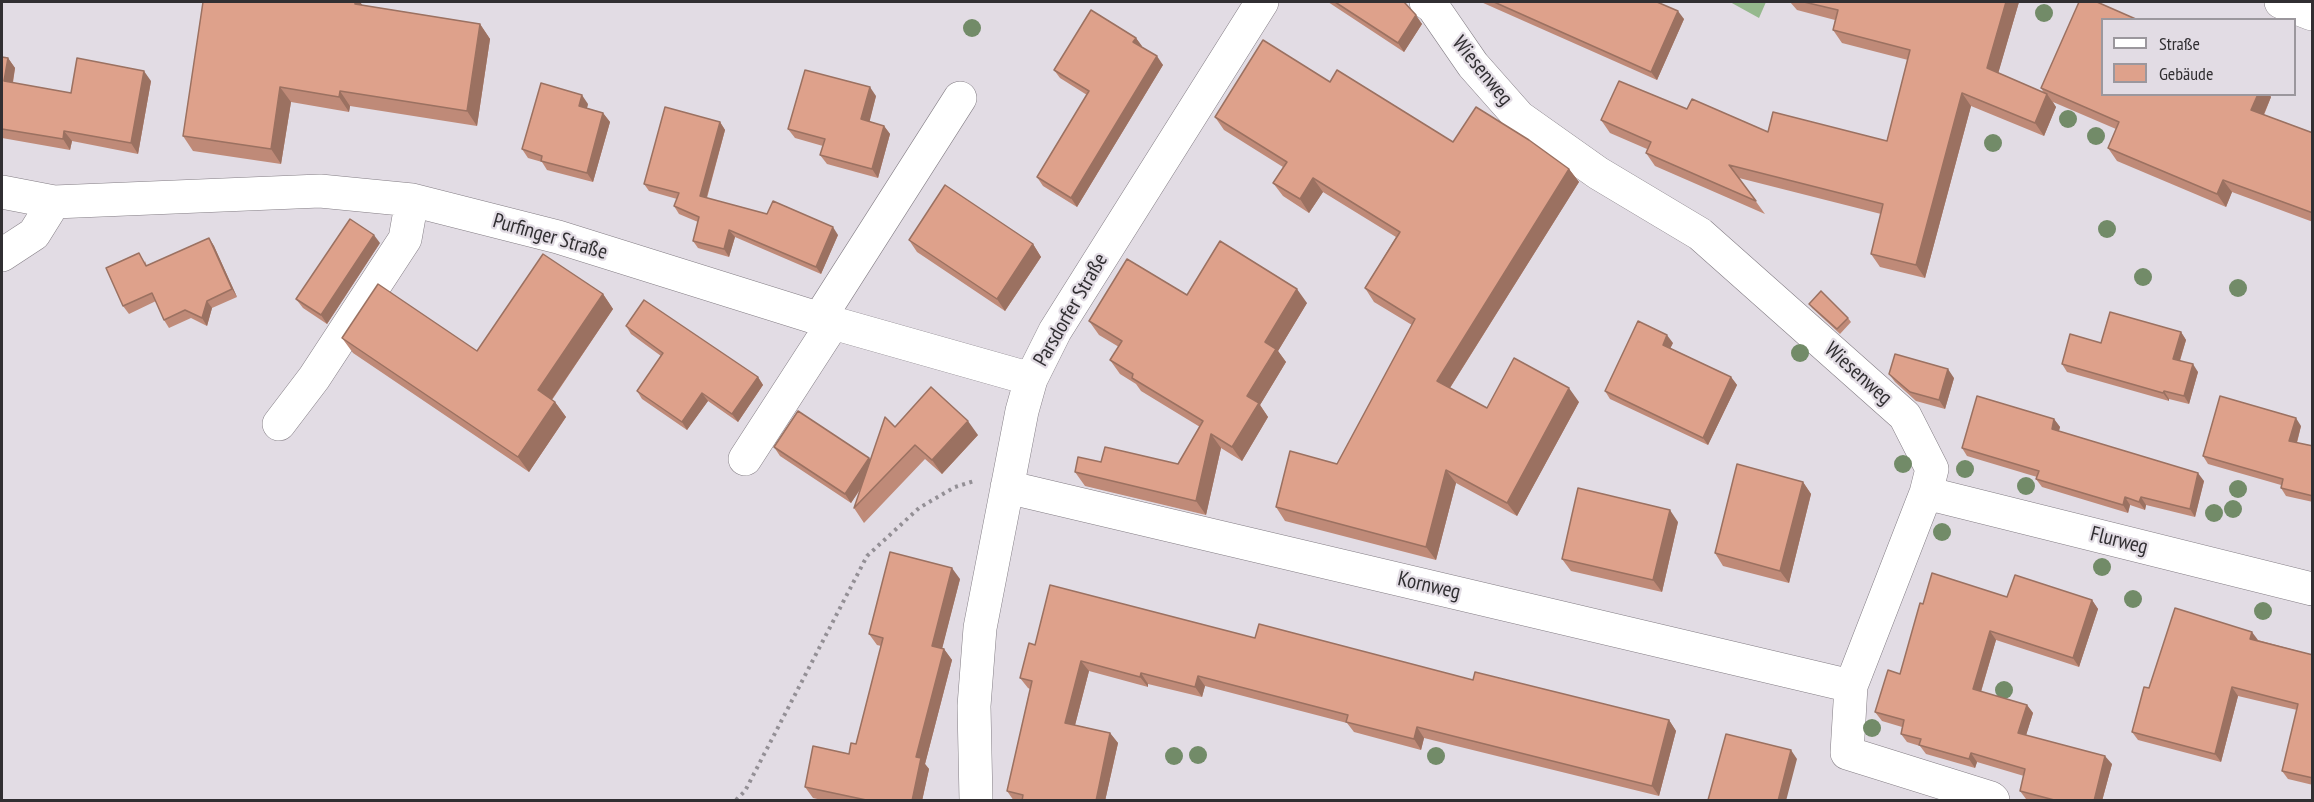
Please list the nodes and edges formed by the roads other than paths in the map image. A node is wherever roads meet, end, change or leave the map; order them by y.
1 (1262, 2) edge
2 (1426, 2) edge
3 (2281, 2) edge
4 (2313, 14) edge
5 (960, 98) dead end
6 (2, 192) edge
7 (412, 200) junction
8 (54, 202) junction
9 (2, 255) edge
10 (826, 321) junction
11 (1031, 379) junction
12 (279, 424) dead end
13 (746, 459) dead end
14 (1009, 478) junction
15 (1926, 492) junction
16 (2313, 589) edge
17 (1851, 686) junction
18 (976, 801) edge
19 (1993, 801) edge

1 - 11 street, Parsdorfer Straße
2 - 15 street, Wiesenweg
3 - 4 street
5 - 10 street
6 - 8 street, Purfinger Straße
7 - 8 street, Purfinger Straße
7 - 10 street, Purfinger Straße
7 - 12 street
8 - 9 street
10 - 11 street, Purfinger Straße
10 - 13 street
11 - 14 street, Parsdorfer Straße
14 - 17 street, Kornweg
14 - 18 street, Parsdorfer Straße
15 - 16 street, Flurweg
15 - 17 street, Wiesenweg
17 - 19 street, Wiesenweg

